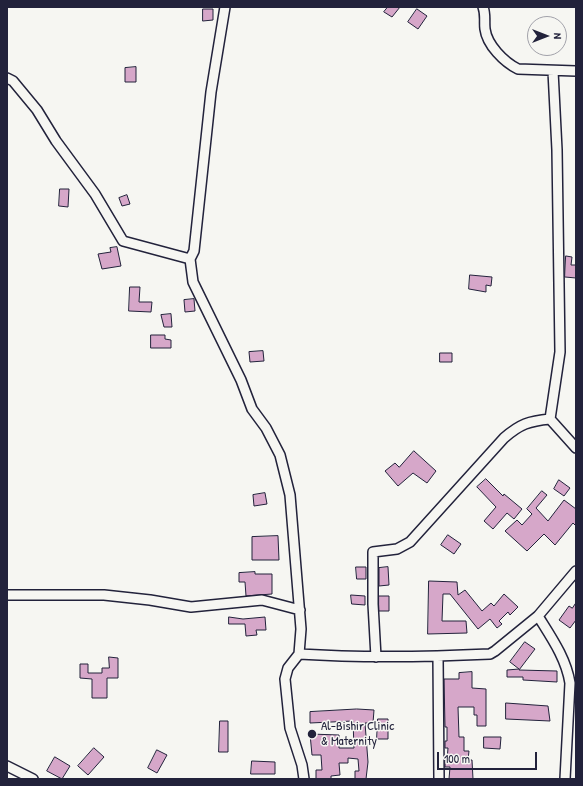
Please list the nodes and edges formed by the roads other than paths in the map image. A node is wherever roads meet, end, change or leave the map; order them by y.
1 (225, 7) edge
2 (483, 7) edge
3 (553, 71) junction
4 (576, 71) edge
5 (7, 78) edge
6 (190, 259) junction
7 (550, 419) junction
8 (576, 448) edge
9 (576, 571) edge
10 (7, 595) edge
11 (300, 610) junction
12 (538, 616) junction
13 (299, 654) junction
14 (376, 657) junction
15 (438, 657) junction
16 (7, 766) edge
17 (33, 779) edge
18 (304, 779) edge
19 (439, 779) edge
20 (566, 779) edge

1 - 6 street
2 - 3 street
3 - 4 street
3 - 7 street
5 - 6 street
6 - 11 street
7 - 8 street
7 - 14 street
9 - 12 street
10 - 11 street
11 - 13 street
12 - 15 street
12 - 20 street
13 - 14 street
13 - 18 street
14 - 15 street
15 - 19 street
16 - 17 street

